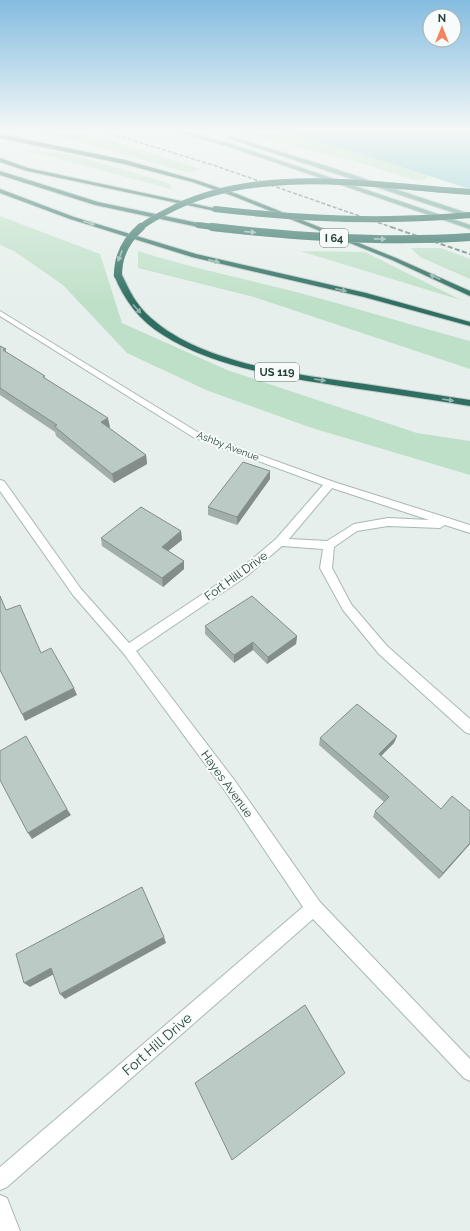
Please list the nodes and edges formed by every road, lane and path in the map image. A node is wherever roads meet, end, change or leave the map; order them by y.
1 (45, 187) edge
2 (114, 187) edge
3 (213, 187) edge
4 (242, 187) edge
5 (354, 187) edge
6 (384, 187) edge
7 (408, 187) edge
8 (0, 191) edge
9 (470, 192) edge
10 (470, 216) edge
11 (470, 227) edge
12 (470, 237) edge
13 (470, 294) edge
14 (0, 313) edge
15 (470, 324) edge
16 (470, 403) edge
17 (0, 483) edge
18 (330, 484) junction
19 (456, 524) junction
20 (470, 528) edge
21 (280, 542) junction
22 (329, 545) junction
23 (128, 650) junction
24 (470, 728) edge
25 (314, 908) junction
26 (470, 1072) edge
27 (0, 1180) edge
28 (0, 1206) edge
29 (10, 1231) edge

1 -> 12 highway, I 64, bridge
2 - 10 highway, I 64, bridge
13 -> 3 highway
4 -> 16 highway, US 119, bridge
5 - 11 main road
6 - 10 main road
9 -> 7 highway, US 119, bridge
8 -> 15 highway
14 - 18 street, Ashby Avenue
17 - 23 street, Hayes Avenue
18 - 19 street, Ashby Avenue
18 - 21 street, Fort Hill Drive
19 - 20 street, Ashby Avenue
19 - 22 street, Ashby Avenue
21 - 22 street
21 - 23 street, Fort Hill Drive
22 - 24 street
23 - 25 street, Hayes Avenue
25 - 26 street, Hayes Avenue
25 - 27 street, Fort Hill Drive
28 - 29 street

